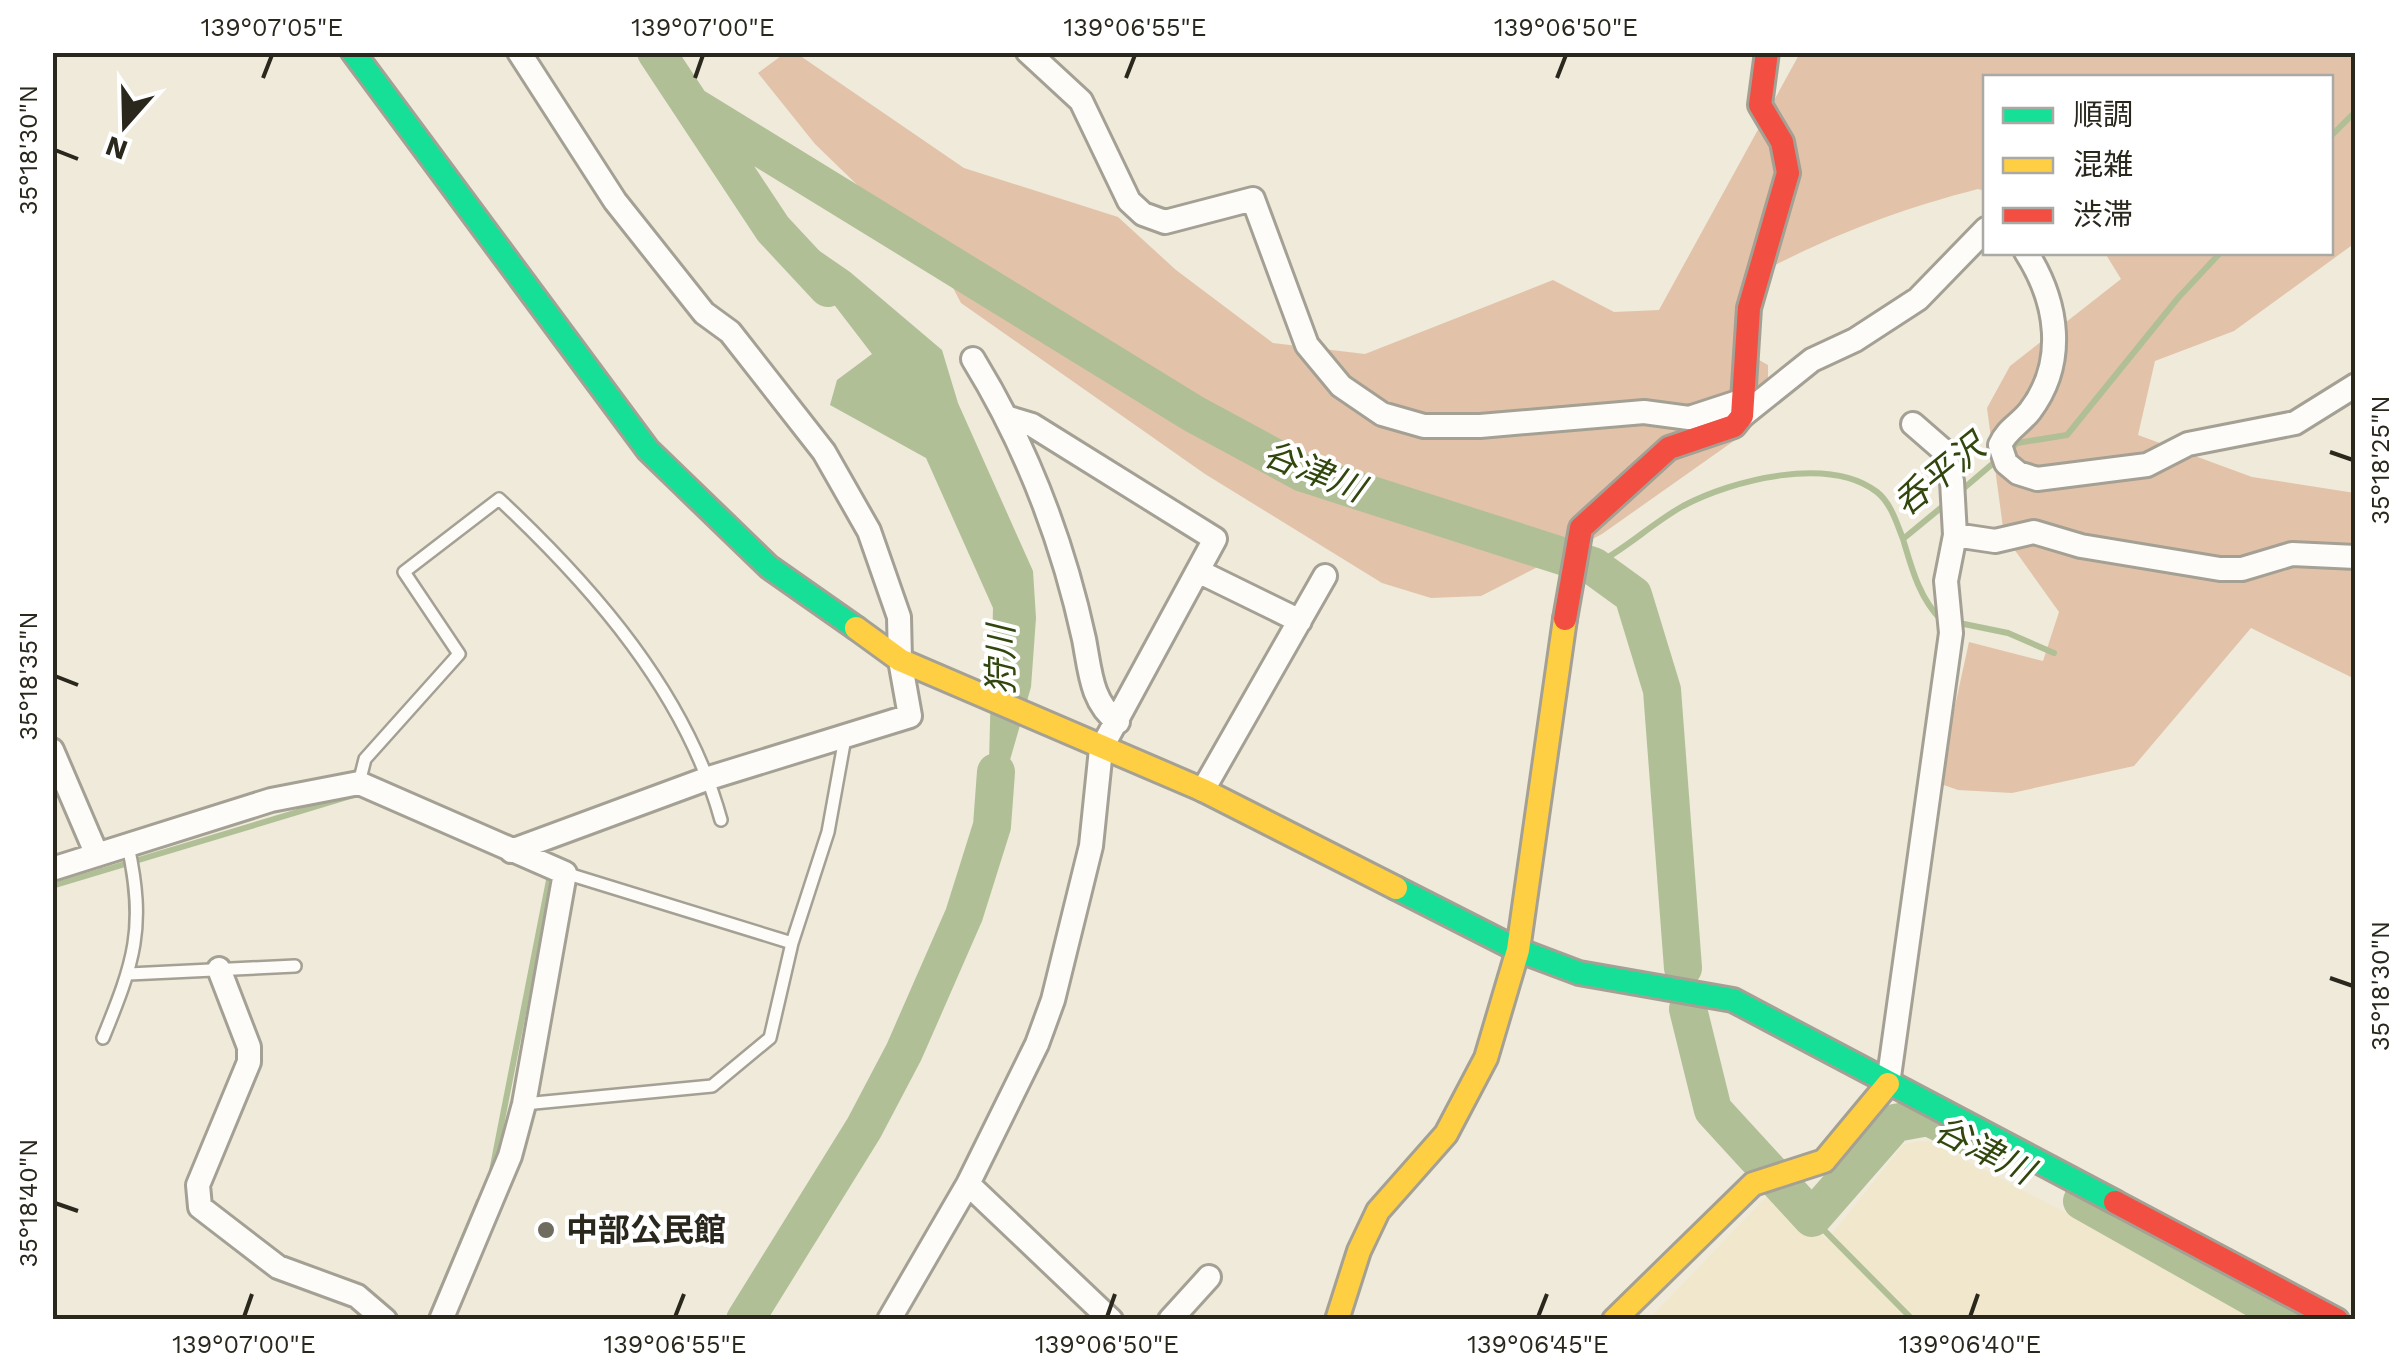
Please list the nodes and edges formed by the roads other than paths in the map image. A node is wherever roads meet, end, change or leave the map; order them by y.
1 (353, 52) edge
2 (520, 52) edge
3 (1028, 52) edge
4 (1767, 52) edge
5 (1983, 232) edge
6 (2028, 255) edge
7 (973, 358) dead end
8 (2356, 385) edge
9 (1743, 408) junction
10 (1009, 418) junction
11 (1912, 424) dead end
12 (1955, 535) junction
13 (2356, 557) edge
14 (1200, 572) junction
15 (1325, 576) dead end
16 (1300, 621) junction
17 (910, 665) junction
18 (1118, 722) junction
19 (845, 738) junction
20 (1101, 749) junction
21 (52, 750) edge
22 (709, 778) junction
23 (359, 783) junction
24 (1203, 790) junction
25 (720, 820) dead end
26 (128, 846) junction
27 (511, 851) junction
28 (98, 855) junction
29 (52, 869) edge
30 (565, 873) junction
31 (792, 943) junction
32 (1518, 950) junction
33 (295, 966) dead end
34 (219, 969) junction
35 (129, 974) junction
36 (103, 1038) dead end
37 (1888, 1084) junction
38 (524, 1104) junction
39 (968, 1184) junction
40 (1209, 1277) dead end
41 (385, 1320) edge
42 (441, 1320) edge
43 (889, 1320) edge
44 (1111, 1320) edge
45 (1170, 1320) edge
46 (1337, 1320) edge
47 (1614, 1320) edge
48 (2337, 1320) edge

1 - 17 street
2 - 17 street
3 - 9 street
4 - 9 street
5 - 9 street
6 - 8 street
7 - 10 street
9 - 32 street
10 - 14 street
10 - 18 street
11 - 12 street
12 - 13 street
12 - 37 street
14 - 16 street
14 - 18 street
15 - 16 street
16 - 24 street
17 - 19 street
17 - 20 street
18 - 20 street
19 - 22 street
19 - 31 lane
20 - 24 street
20 - 39 street
21 - 28 street
22 - 23 lane
22 - 25 lane
22 - 27 street
23 - 26 street
23 - 27 street
24 - 32 street
26 - 28 street
26 - 35 lane
27 - 30 street
28 - 29 street
30 - 31 lane
30 - 38 street
31 - 38 lane
32 - 37 street
32 - 46 street
33 - 34 lane
34 - 35 lane
34 - 41 street
35 - 36 lane
37 - 47 street
37 - 48 street
38 - 42 street
39 - 43 street
39 - 44 street
40 - 45 street

